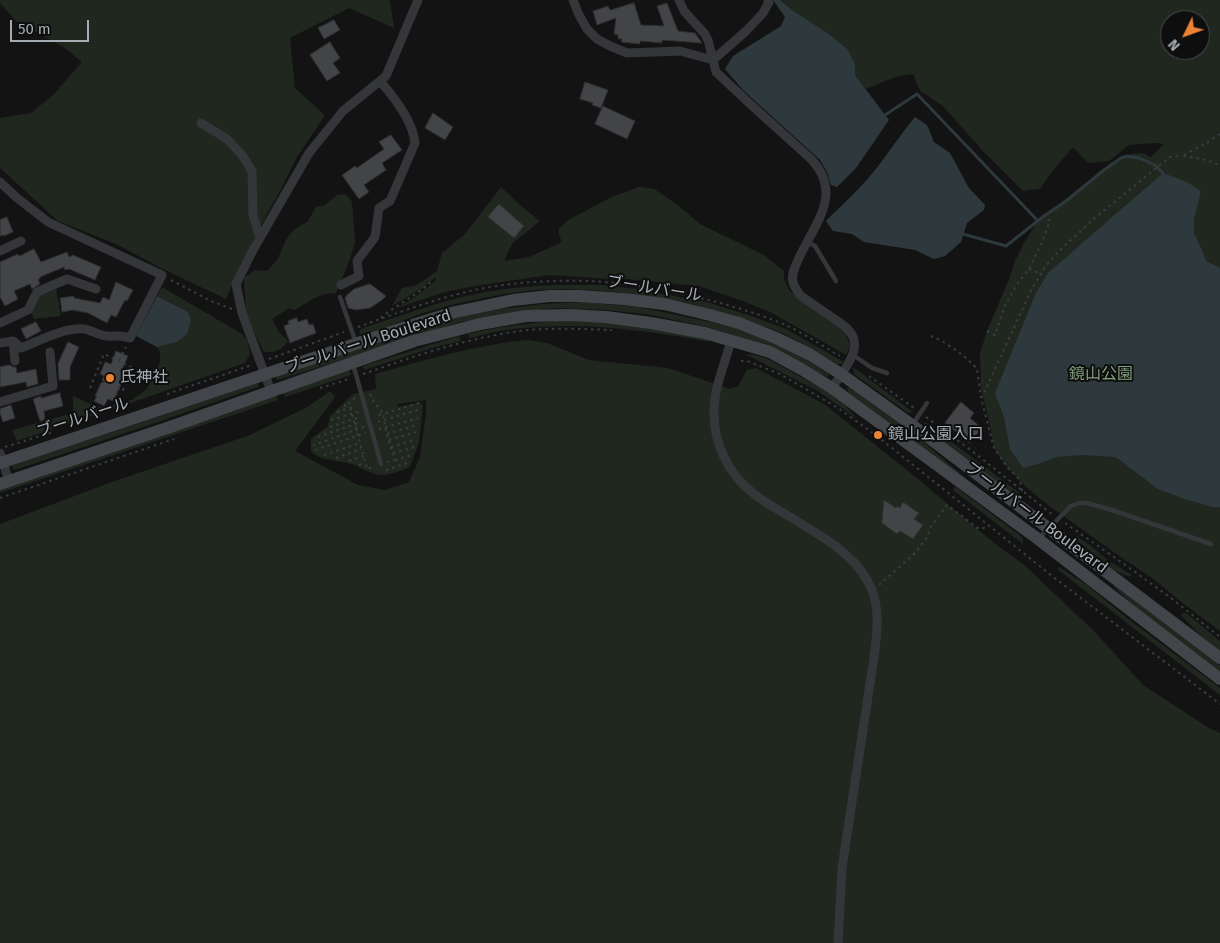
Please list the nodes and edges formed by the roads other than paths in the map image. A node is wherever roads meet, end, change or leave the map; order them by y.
1 (418, 0) edge
2 (573, 0) edge
3 (679, 0) edge
4 (768, 0) edge
5 (713, 60) junction
6 (380, 81) junction
7 (201, 124) dead end
8 (0, 182) edge
9 (260, 238) junction
10 (21, 241) dead end
11 (807, 242) junction
12 (0, 251) edge
13 (836, 281) dead end
14 (340, 285) dead end
15 (96, 289) dead end
16 (340, 297) dead end
17 (0, 323) edge
18 (13, 341) junction
19 (731, 341) junction
20 (0, 343) edge
21 (356, 344) junction
22 (50, 352) dead end
23 (851, 358) junction
24 (15, 361) dead end
25 (352, 363) junction
26 (887, 373) dead end
27 (266, 374) junction
28 (842, 374) junction
29 (832, 388) junction
30 (271, 391) junction
31 (0, 402) edge
32 (928, 403) dead end
33 (912, 425) junction
34 (1, 459) edge
35 (381, 464) dead end
36 (5, 483) edge
37 (1049, 528) junction
38 (1038, 539) junction
39 (1211, 544) dead end
40 (1220, 658) edge
41 (1220, 679) edge
42 (838, 943) edge

1 - 6 street
2 - 5 street
3 - 5 street
4 - 5 street
5 - 11 street
6 - 9 street
6 - 14 street
7 - 9 street
8 - 18 street
9 - 27 street
10 - 12 street
11 - 13 lane
11 - 23 street
15 - 17 street
16 - 21 lane
18 - 20 street
18 - 24 street
19 - 25 street, ブールバール Boulevard
19 - 29 street, ブールバール Boulevard
19 - 42 street
21 - 27 street, ブールバール
21 - 28 street, ブールバール
22 - 31 street
23 - 26 lane
23 - 28 street
25 - 30 street, ブールバール Boulevard
25 - 35 lane
27 - 30 street
27 - 34 street, ブールバール
28 - 29 street
28 - 33 street, ブールバール
29 - 38 street, ブールバール Boulevard
30 - 36 street, ブールバール Boulevard
32 - 33 lane
33 - 37 street, ブールバール
34 - 36 street
37 - 38 lane
37 - 39 lane
37 - 40 street, ブールバール
38 - 41 street, ブールバール Boulevard

